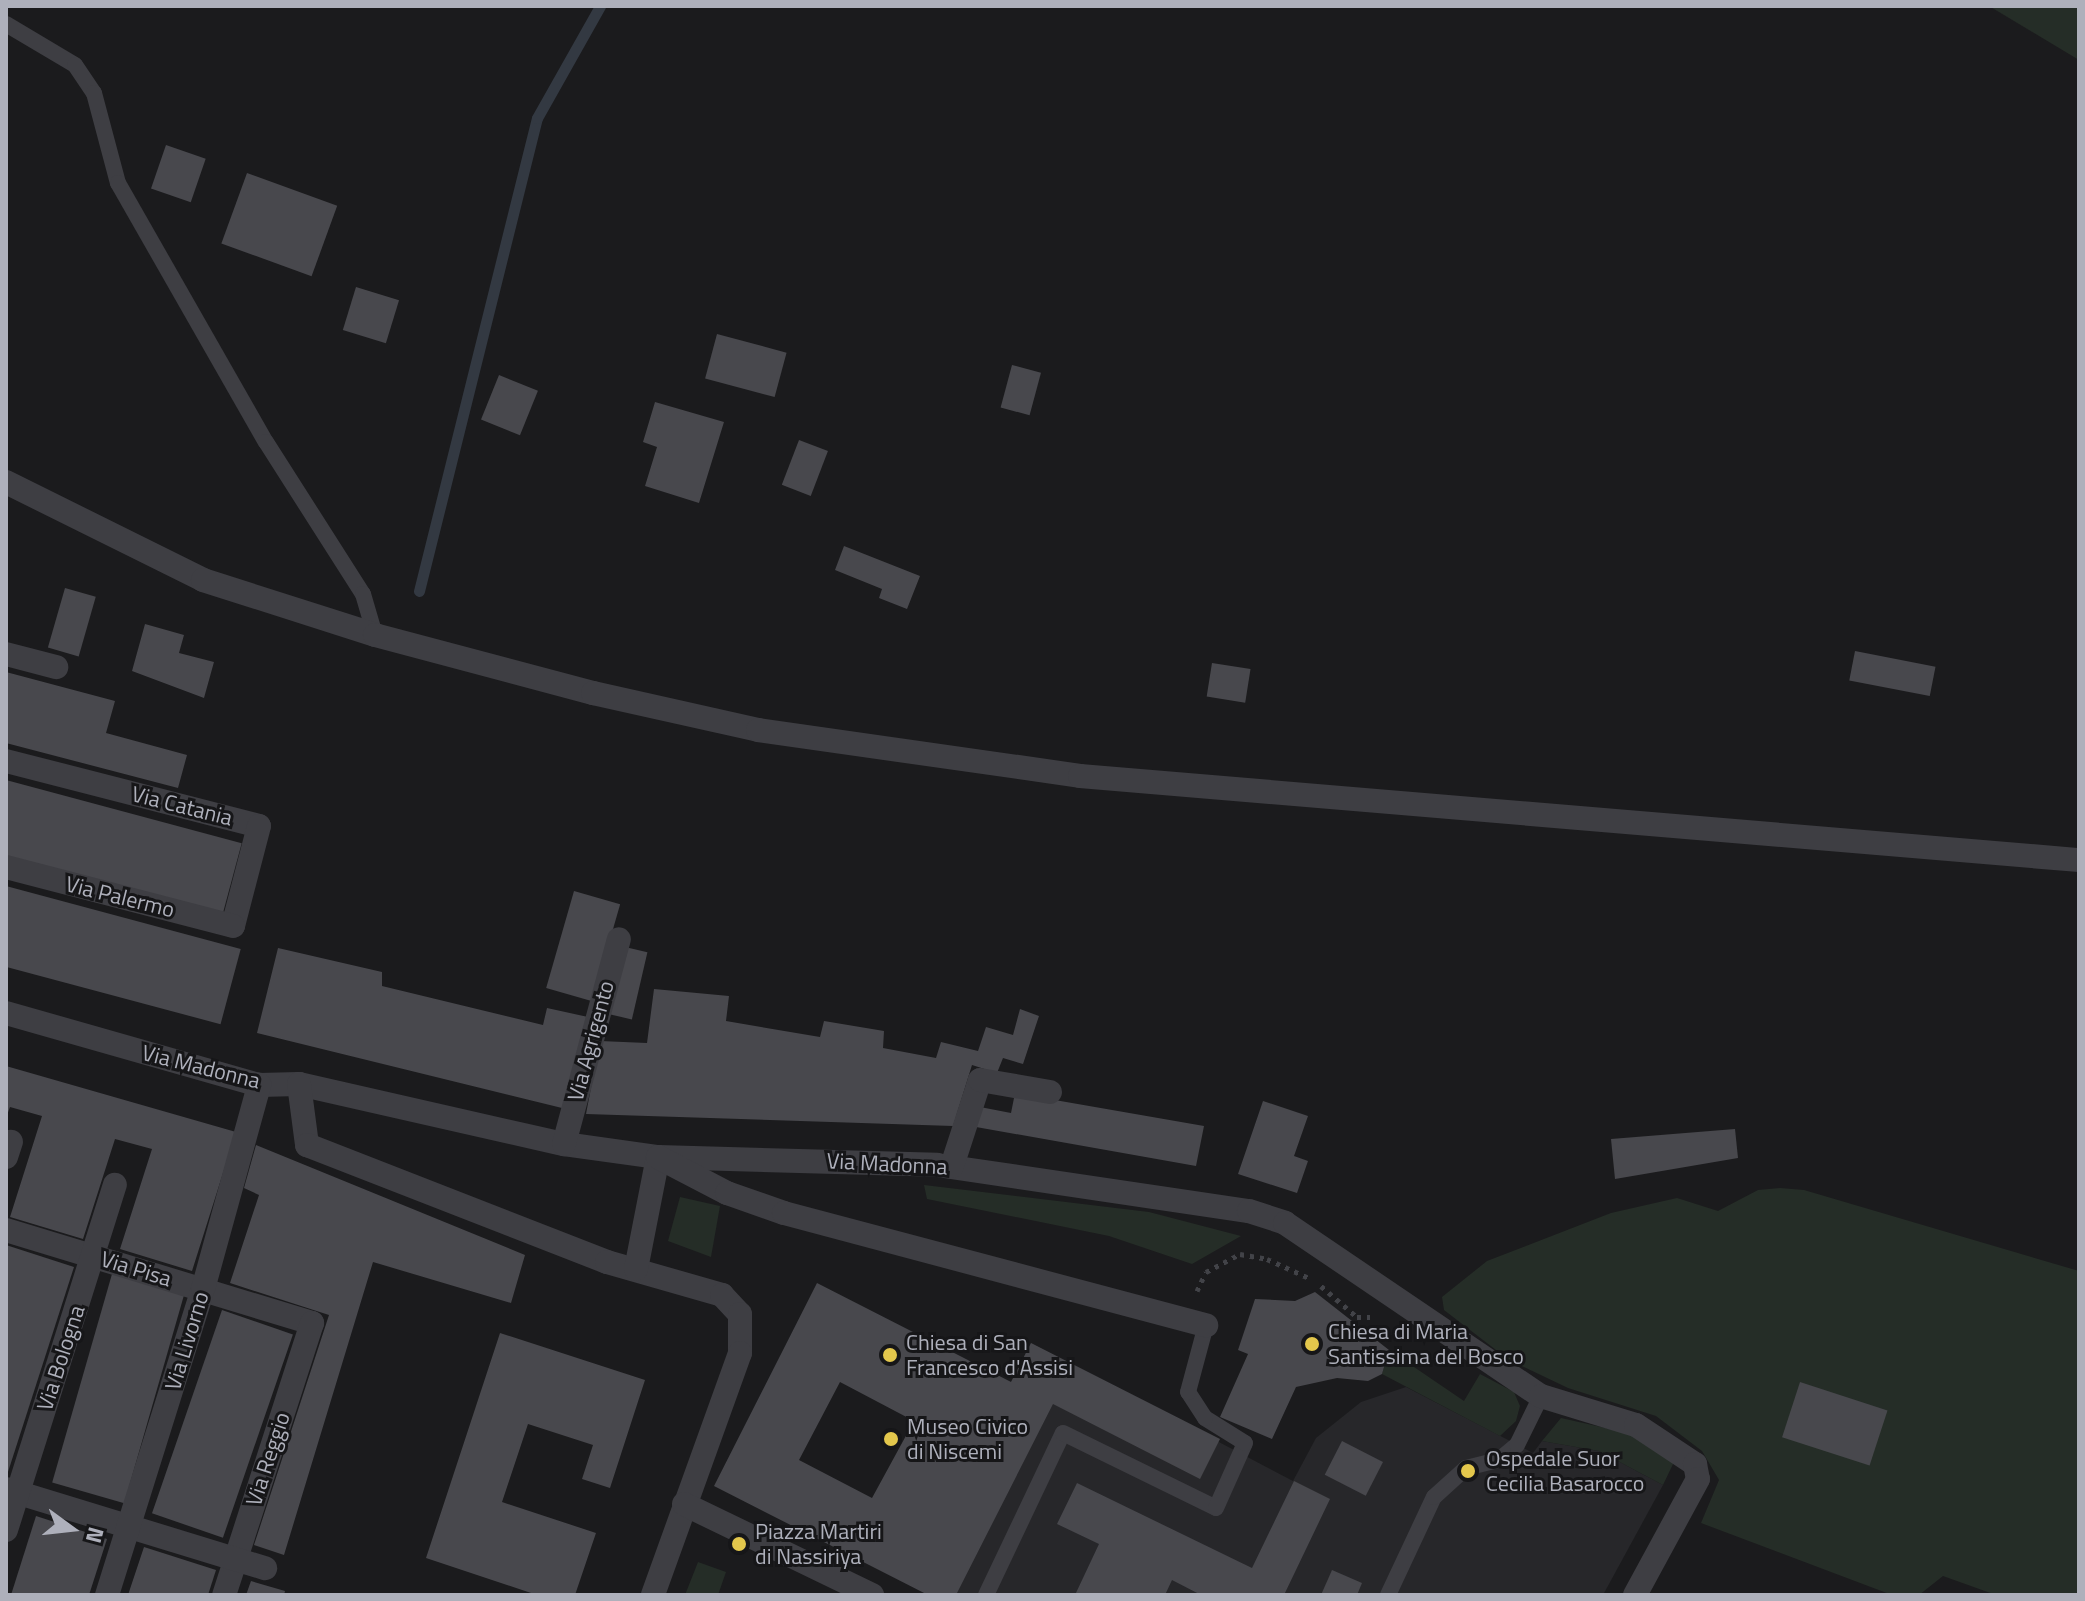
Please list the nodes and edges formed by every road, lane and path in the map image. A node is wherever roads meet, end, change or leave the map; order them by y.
1 (6, 24) edge
2 (6, 482) edge
3 (375, 635) junction
4 (6, 654) edge
5 (56, 667) dead end
6 (6, 761) edge
7 (2079, 860) edge
8 (6, 867) edge
9 (233, 926) joint
10 (619, 939) dead end
11 (6, 1013) edge
12 (299, 1084) junction
13 (259, 1085) junction
14 (1050, 1092) dead end
15 (564, 1144) junction
16 (658, 1157) junction
17 (952, 1166) junction
18 (115, 1185) dead end
19 (6, 1230) edge
20 (93, 1256) junction
21 (636, 1269) junction
22 (203, 1289) junction
23 (1390, 1294) junction
24 (1195, 1322) junction
25 (312, 1323) joint
26 (1541, 1396) junction
27 (12, 1491) edge
28 (684, 1504) junction
29 (129, 1527) junction
30 (6, 1530) edge
31 (235, 1559) junction
32 (265, 1568) dead end
33 (864, 1593) edge
34 (107, 1595) edge
35 (224, 1595) edge
36 (653, 1595) edge
37 (986, 1595) edge
38 (1388, 1595) edge
39 (1635, 1595) edge

1 - 3 lane
2 - 3 street
3 - 7 street
4 - 5 street
6 - 9 street, Via Catania
8 - 9 street, Via Palermo
10 - 15 street, Via Agrigento
11 - 13 street, Via Madonna
12 - 13 street, Via Madonna
12 - 15 street, Via Madonna
12 - 21 street
13 - 22 street, Via Livorno
14 - 17 street
15 - 16 street, Via Madonna
16 - 17 street, Via Madonna
16 - 21 street
16 - 24 street
17 - 23 street, Via Madonna
18 - 20 street, Via Bologna
19 - 20 street, Via Pisa
20 - 22 street, Via Pisa
20 - 27 street, Via Bologna
21 - 28 street
22 - 25 street, Via Pisa
22 - 29 street, Via Livorno
23 - 24 path
23 - 26 street, Via Madonna
24 - 37 lane
25 - 31 street, Via Reggio
26 - 38 lane
26 - 39 street, Via Madonna
27 - 29 street
27 - 30 street, Via Bologna
28 - 33 street
28 - 36 street
29 - 31 street
29 - 34 street, Via Livorno
31 - 32 street
31 - 35 street, Via Reggio

